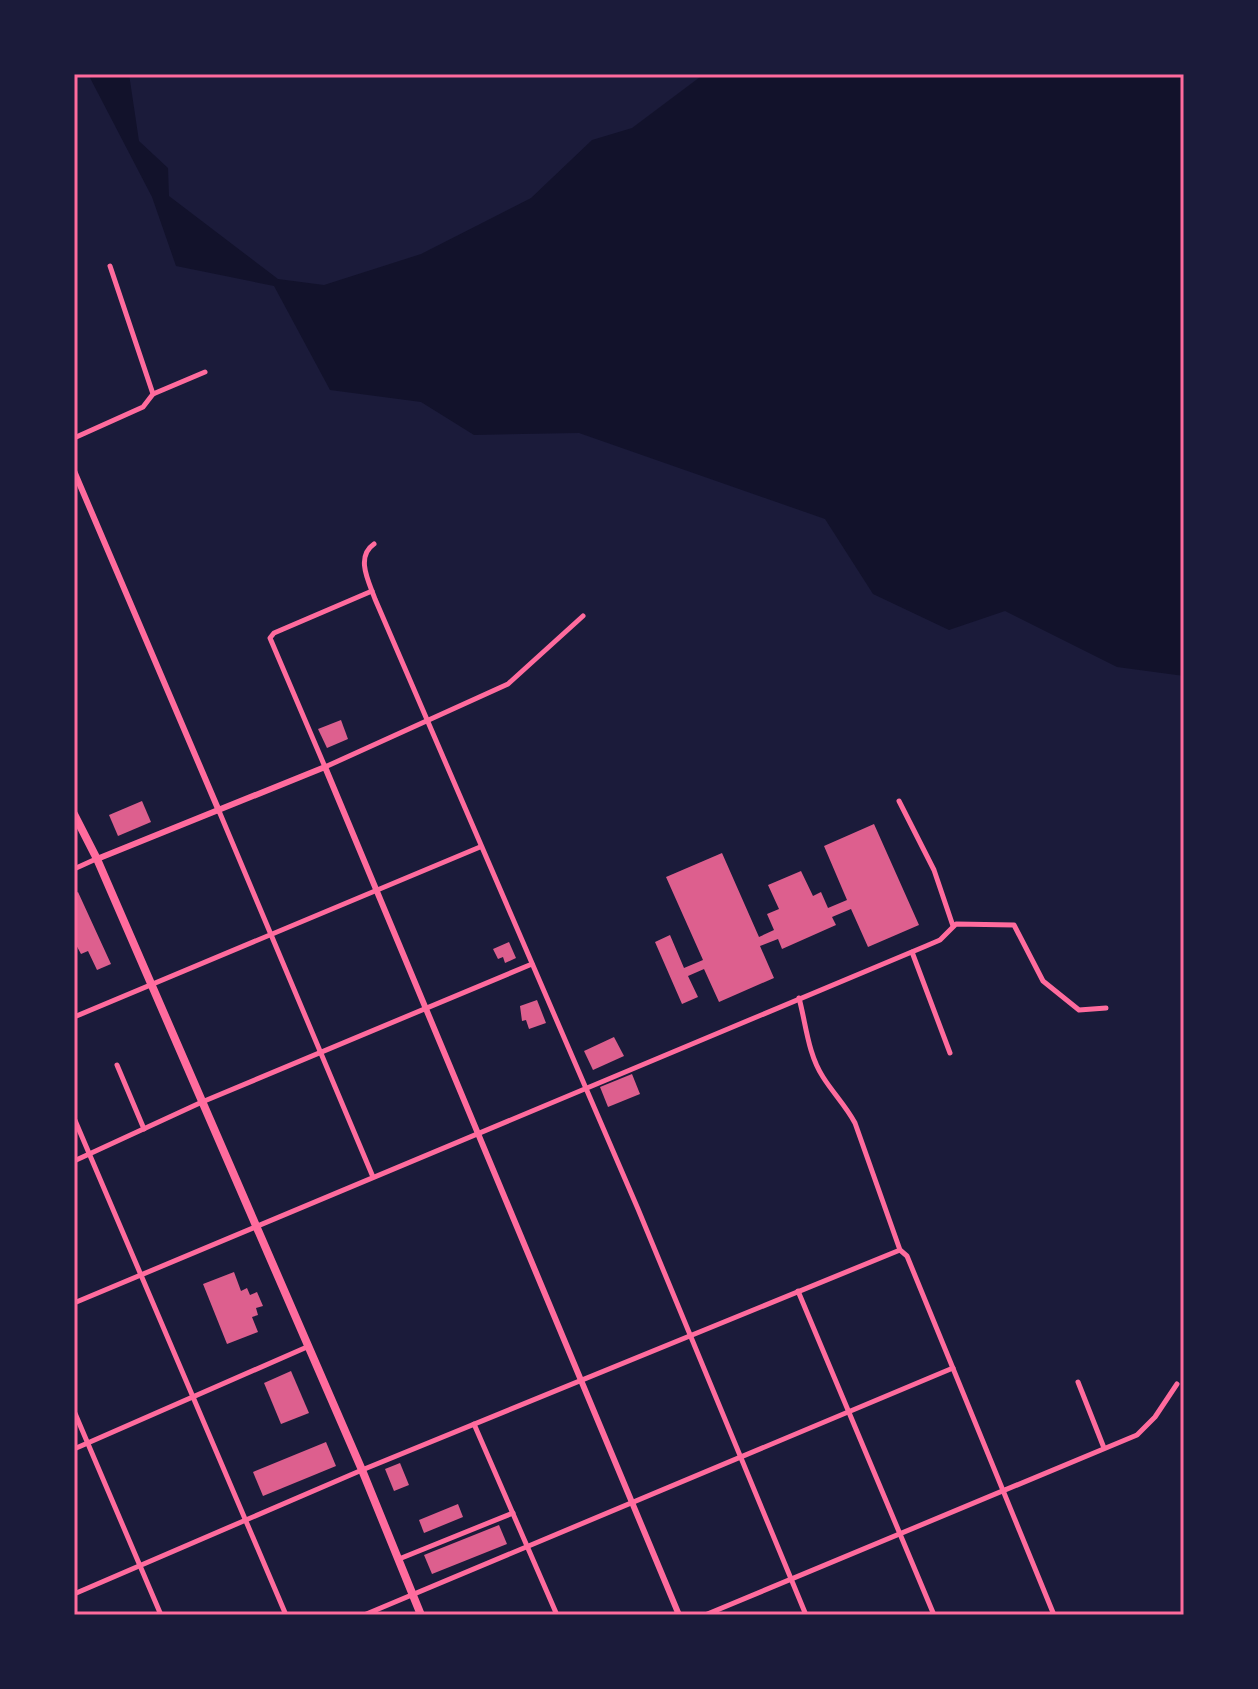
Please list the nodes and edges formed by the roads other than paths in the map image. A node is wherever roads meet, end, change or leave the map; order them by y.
1 (110, 266) dead end
2 (205, 372) dead end
3 (153, 394) junction
4 (74, 438) edge
5 (74, 471) edge
6 (374, 544) dead end
7 (372, 591) junction
8 (583, 616) dead end
9 (427, 722) junction
10 (325, 767) junction
11 (899, 801) dead end
12 (219, 811) junction
13 (74, 814) edge
14 (480, 847) junction
15 (97, 859) junction
16 (74, 869) edge
17 (375, 890) junction
18 (953, 926) junction
19 (270, 934) junction
20 (912, 952) junction
21 (532, 964) junction
22 (151, 984) junction
23 (799, 998) junction
24 (1106, 1008) dead end
25 (424, 1011) junction
26 (74, 1017) edge
27 (950, 1053) dead end
28 (320, 1054) junction
29 (117, 1065) dead end
30 (585, 1086) junction
31 (202, 1102) junction
32 (74, 1118) edge
33 (144, 1129) junction
34 (477, 1132) junction
35 (89, 1155) junction
36 (74, 1161) edge
37 (373, 1177) junction
38 (257, 1228) junction
39 (900, 1250) junction
40 (143, 1274) junction
41 (798, 1291) junction
42 (74, 1303) edge
43 (689, 1334) junction
44 (307, 1347) junction
45 (953, 1368) junction
46 (581, 1380) junction
47 (1078, 1382) dead end
48 (1177, 1384) dead end
49 (193, 1398) junction
50 (849, 1410) junction
51 (74, 1411) edge
52 (474, 1424) junction
53 (88, 1443) junction
54 (1104, 1448) junction
55 (74, 1449) edge
56 (739, 1457) junction
57 (362, 1470) junction
58 (1003, 1488) junction
59 (632, 1502) junction
60 (513, 1513) junction
61 (247, 1521) junction
62 (901, 1532) junction
63 (527, 1547) junction
64 (398, 1560) junction
65 (140, 1566) junction
66 (791, 1579) junction
67 (74, 1594) edge
68 (413, 1595) junction
69 (161, 1615) edge
70 (286, 1615) edge
71 (364, 1615) edge
72 (421, 1615) edge
73 (557, 1615) edge
74 (679, 1615) edge
75 (705, 1615) edge
76 (806, 1615) edge
77 (934, 1615) edge
78 (1054, 1615) edge

1 - 3 street
2 - 3 street
3 - 4 street
5 - 12 street
6 - 7 street
7 - 9 street
7 - 10 street
8 - 9 street
9 - 10 street
9 - 14 street
10 - 12 street
10 - 17 street
11 - 18 street
12 - 15 street
12 - 19 street
13 - 15 highway
14 - 17 street
14 - 21 street
15 - 16 street
15 - 22 highway
17 - 19 street
17 - 25 street
18 - 20 street
18 - 24 street
19 - 22 street
19 - 28 street
20 - 23 street
20 - 27 street
21 - 25 street
21 - 30 street
22 - 26 street
22 - 31 highway
23 - 30 street
23 - 39 street
25 - 28 street
25 - 34 street
28 - 31 street
28 - 37 street
29 - 33 street
30 - 34 street
30 - 43 street
31 - 33 street
31 - 38 highway
32 - 35 street
33 - 35 street
34 - 37 street
34 - 46 street
35 - 36 street
35 - 40 street
37 - 38 street
38 - 40 street
38 - 44 highway
39 - 41 street
39 - 45 street
40 - 42 street
40 - 49 street
41 - 43 street
41 - 50 street
43 - 46 street
43 - 56 street
44 - 49 street
44 - 57 highway
45 - 50 street
45 - 58 street
46 - 52 street
46 - 59 street
47 - 54 street
48 - 54 street
49 - 53 street
49 - 61 street
50 - 56 street
50 - 62 street
51 - 53 street
52 - 57 street
52 - 60 street
53 - 55 street
53 - 65 street
54 - 58 street
56 - 59 street
56 - 66 street
57 - 61 street
57 - 64 highway
58 - 62 street
58 - 78 street
59 - 63 street
59 - 74 street
60 - 63 street
60 - 64 street
61 - 65 street
61 - 70 street
62 - 66 street
62 - 77 street
63 - 68 street
63 - 73 street
64 - 68 highway
65 - 67 street
65 - 69 street
66 - 75 street
66 - 76 street
68 - 71 street
68 - 72 highway

